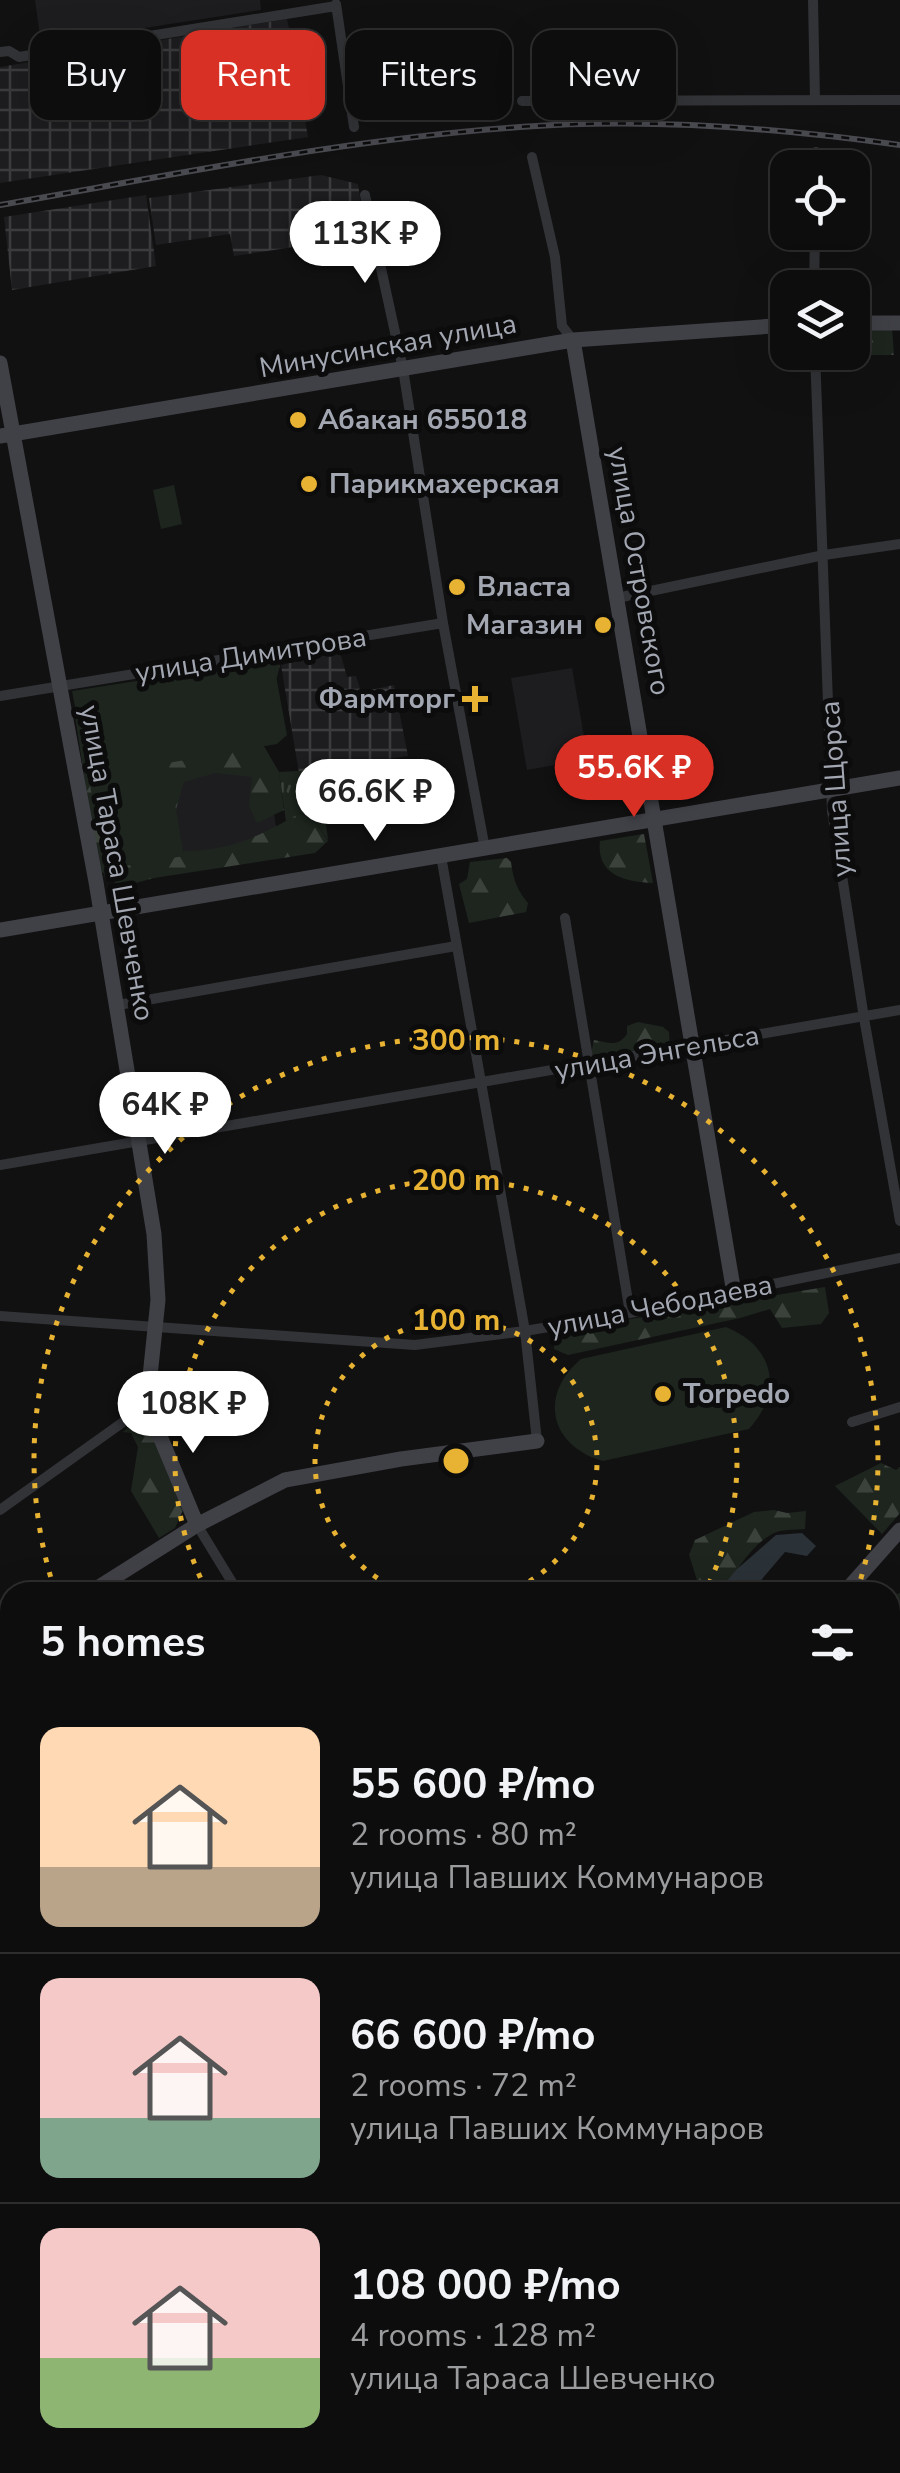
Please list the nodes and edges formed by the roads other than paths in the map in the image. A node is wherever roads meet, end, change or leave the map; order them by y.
1 (813, 0) edge
2 (336, 3) edge
3 (0, 52) edge
4 (815, 99) junction
5 (900, 100) edge
6 (522, 101) dead end
7 (354, 127) dead end
8 (532, 156) dead end
9 (365, 194) dead end
10 (870, 323) edge
11 (900, 323) edge
12 (770, 325) edge
13 (573, 340) junction
14 (0, 363) edge
15 (403, 369) junction
16 (816, 370) edge
17 (7, 436) edge
18 (900, 544) edge
19 (824, 555) junction
20 (617, 598) junction
21 (443, 623) junction
22 (59, 685) junction
23 (0, 696) edge
24 (900, 778) edge
25 (831, 790) junction
26 (656, 820) junction
27 (485, 849) junction
28 (441, 856) junction
29 (102, 913) junction
30 (564, 918) dead end
31 (0, 930) edge
32 (456, 946) junction
33 (118, 1006) junction
34 (900, 1010) edge
35 (864, 1018) junction
36 (693, 1046) junction
37 (591, 1065) junction
38 (482, 1081) junction
39 (140, 1141) junction
40 (0, 1165) edge
41 (900, 1221) edge
42 (900, 1258) edge
43 (734, 1293) junction
44 (630, 1313) junction
45 (0, 1316) edge
46 (157, 1327) junction
47 (525, 1331) junction
48 (147, 1404) junction
49 (900, 1408) edge
50 (852, 1422) dead end
51 (538, 1441) joint
52 (0, 1510) edge
53 (197, 1525) junction
54 (900, 1530) edge
55 (119, 1582) edge
56 (232, 1582) edge
57 (853, 1582) edge

1 - 4 street
2 - 3 street
2 - 7 street
4 - 5 street
4 - 6 street
8 - 13 street, улица Островского
9 - 15 street
10 - 11 street
12 - 13 street, Минусинская улица
13 - 15 street, Минусинская улица
13 - 20 street, улица Островского
14 - 17 street, улица Тараса Шевченко
15 - 17 street, Минусинская улица
15 - 21 street
16 - 19 street, улица Щорса
17 - 22 street, улица Тараса Шевченко
18 - 19 street
19 - 20 street
19 - 25 street, улица Щорса
20 - 26 street, улица Островского
21 - 22 street, улица Димитрова
21 - 27 street
22 - 23 street, улица Димитрова
22 - 29 street, улица Тараса Шевченко
24 - 25 street
25 - 26 street
25 - 35 street, улица Щорса
26 - 27 street
26 - 36 street, улица Островского
27 - 28 street
28 - 29 street
28 - 32 street
29 - 31 street
29 - 33 street, улица Тараса Шевченко
30 - 37 street
32 - 33 street
32 - 38 street
33 - 39 street, улица Тараса Шевченко
34 - 35 street, улица Энгельса
35 - 36 street, улица Энгельса
35 - 41 street, улица Щорса
36 - 37 street, улица Энгельса
36 - 43 street, улица Островского
37 - 38 street, улица Энгельса
37 - 44 street
38 - 39 street, улица Энгельса
38 - 47 street
39 - 40 street, улица Энгельса
39 - 46 street, улица Тараса Шевченко
42 - 43 street, улица Чебодаева
43 - 44 street, улица Чебодаева
44 - 47 street, улица Чебодаева
45 - 46 street, улица Чебодаева
46 - 47 street, улица Чебодаева
46 - 48 street, улица Тараса Шевченко
47 - 51 street
48 - 52 street
48 - 53 street, улица Тараса Шевченко
49 - 50 street
51 - 53 street
53 - 55 street
53 - 56 street, улица Тараса Шевченко
54 - 57 street

